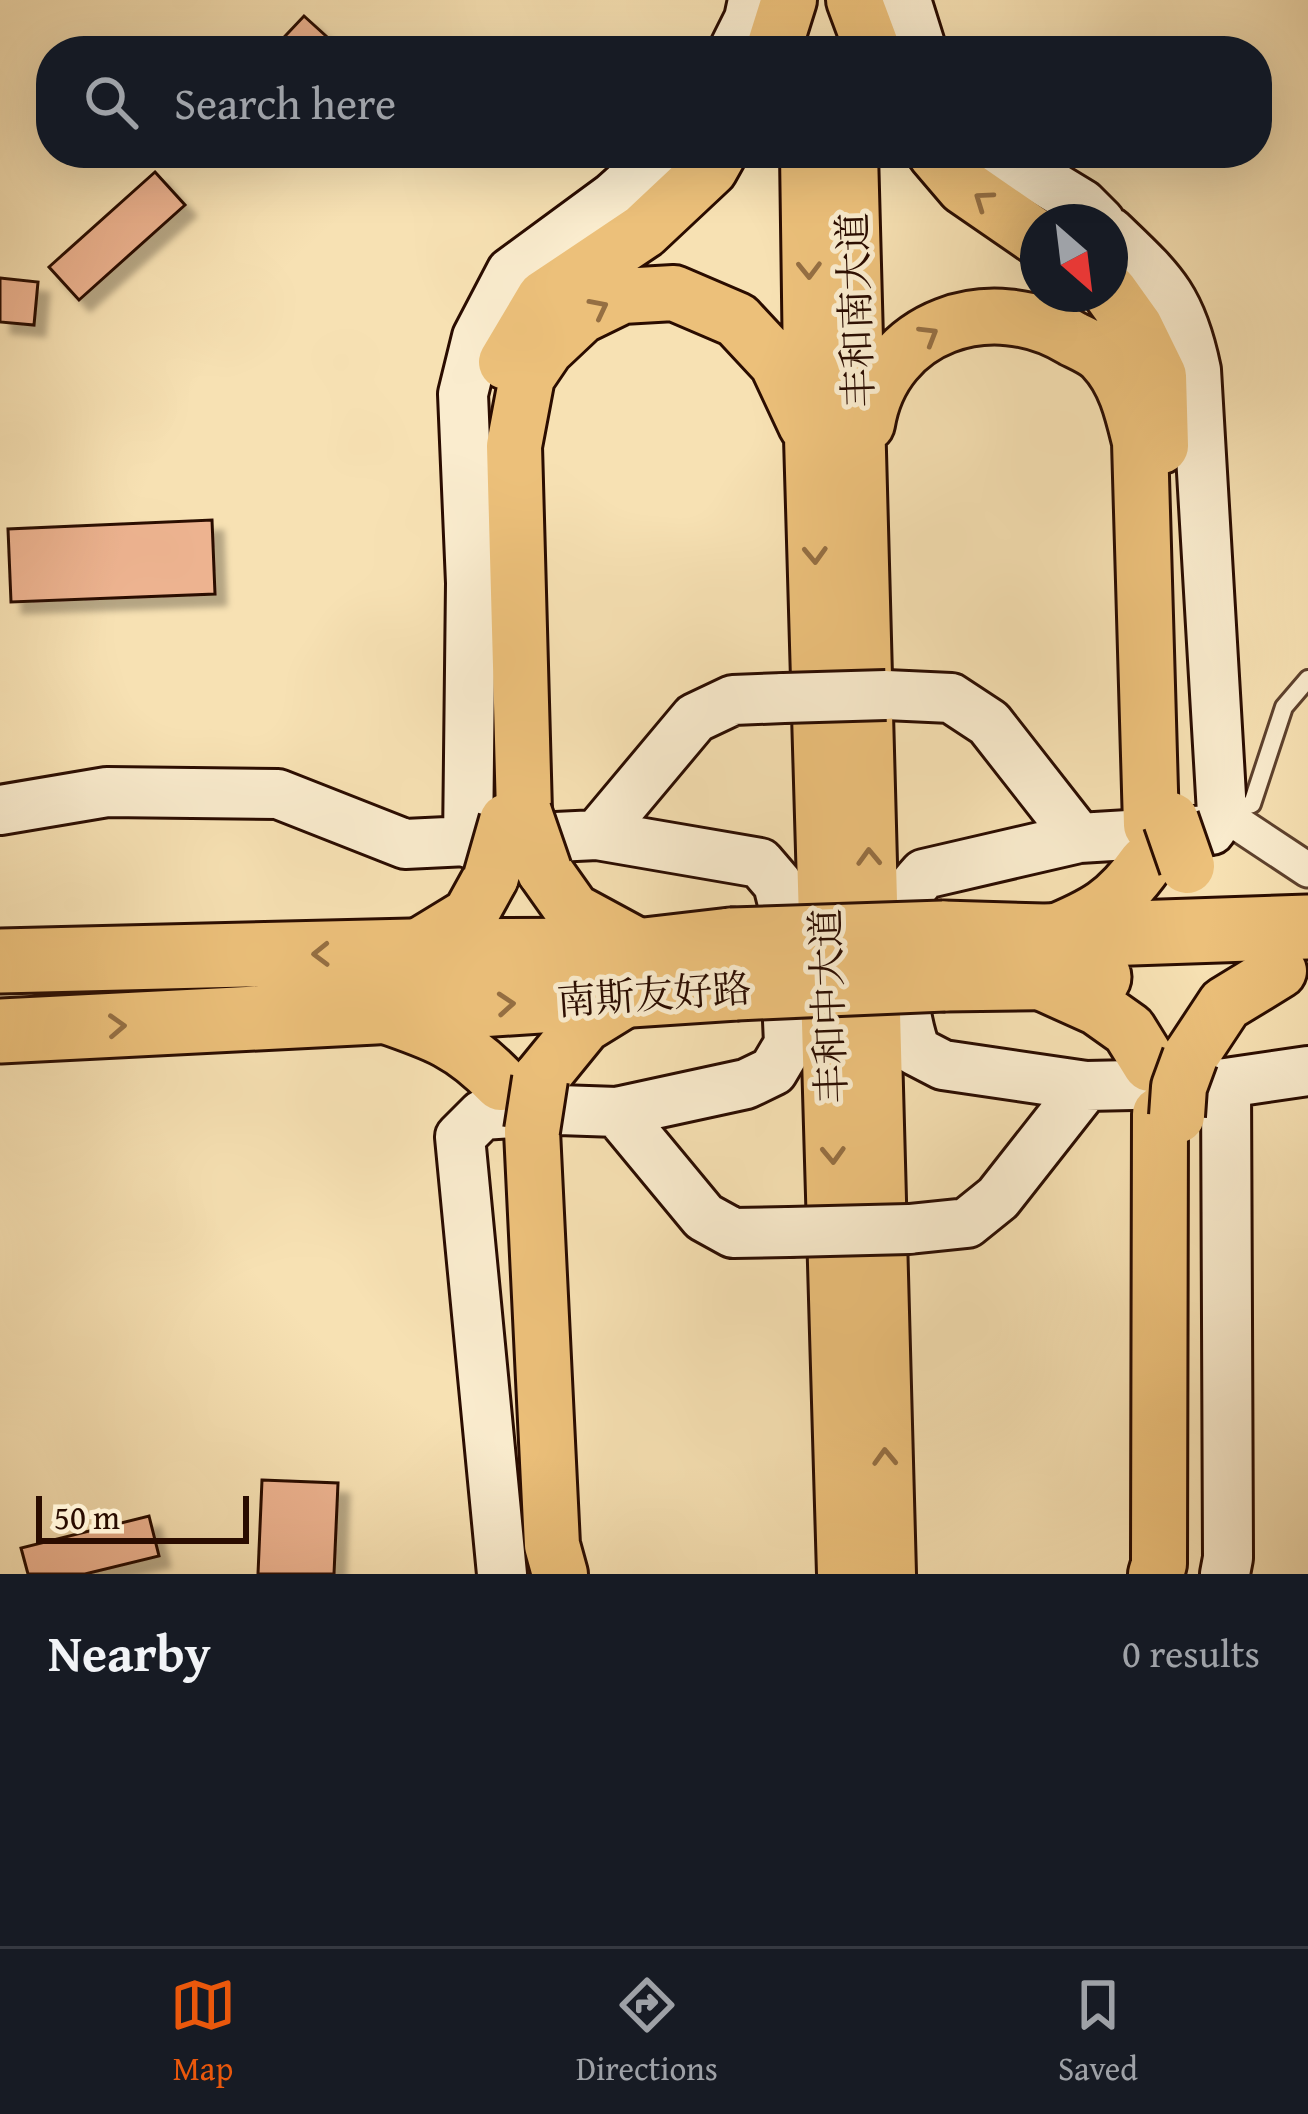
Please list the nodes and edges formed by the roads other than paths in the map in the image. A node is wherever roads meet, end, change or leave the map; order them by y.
1 (753, 0) edge
2 (789, 0) edge
3 (806, 0) edge
4 (850, 0) edge
5 (906, 0) edge
6 (740, 36) edge
7 (778, 36) edge
8 (806, 36) edge
9 (848, 36) edge
10 (866, 36) edge
11 (917, 36) edge
12 (645, 168) edge
13 (711, 168) edge
14 (808, 168) edge
15 (850, 168) edge
16 (948, 168) edge
17 (1023, 168) edge
18 (1082, 204) edge
19 (1020, 226) edge
20 (1128, 249) edge
21 (1125, 312) edge
22 (812, 438) junction
23 (859, 468) junction
24 (1308, 679) edge
25 (0, 810) edge
26 (597, 835) junction
27 (1176, 837) junction
28 (497, 838) junction
29 (1078, 838) junction
30 (1308, 871) edge
31 (1293, 950) edge
32 (411, 951) junction
33 (1039, 958) junction
34 (0, 961) edge
35 (638, 973) junction
36 (375, 1012) junction
37 (0, 1031) edge
38 (1308, 1071) edge
39 (1086, 1086) junction
40 (1180, 1087) junction
41 (523, 1106) junction
42 (617, 1112) junction
43 (849, 1548) edge
44 (502, 1574) edge
45 (535, 1574) edge
46 (560, 1574) edge
47 (888, 1574) edge
48 (914, 1574) edge
49 (1156, 1574) edge
50 (1185, 1574) edge
51 (1225, 1574) edge

1 - 6 street
2 - 7 main road
3 - 8 main road
4 - 9 main road
4 - 10 main road
5 - 11 street
12 - 28 street
13 - 28 main road
14 -> 22 main road, 丰和南大道
15 - 23 main road, 丰和南大道
19 -> 16 main road
17 - 18 street
20 - 27 street
21 - 27 main road
28 -> 22 main road
22 -> 43 main road, 丰和中大道
23 -> 27 main road
43 -> 23 main road, 丰和中大道
24 - 27 lane
25 - 28 street
26 - 28 street
26 - 29 street, bridge
26 - 42 street
27 - 29 street
27 - 30 street
27 - 31 main road
27 - 33 main road
28 - 32 main road
28 - 35 main road, bridge
29 - 39 street
31 - 33 highway, 南斯友好路
31 - 40 main road
32 -> 34 highway, 南斯友好路
32 - 35 highway, 南斯友好路
33 - 35 highway, 南斯友好路, bridge
33 - 40 main road
36 -> 35 highway, 南斯友好路
35 - 41 main road
37 -> 36 highway, 南斯友好路
36 - 41 main road
38 - 40 street
39 - 40 street
39 - 42 street, bridge
40 - 49 main road
40 - 50 main road
40 - 51 street
41 - 45 main road
41 - 46 main road
42 - 44 street
43 - 47 main road, 丰和中大道
43 - 48 main road

